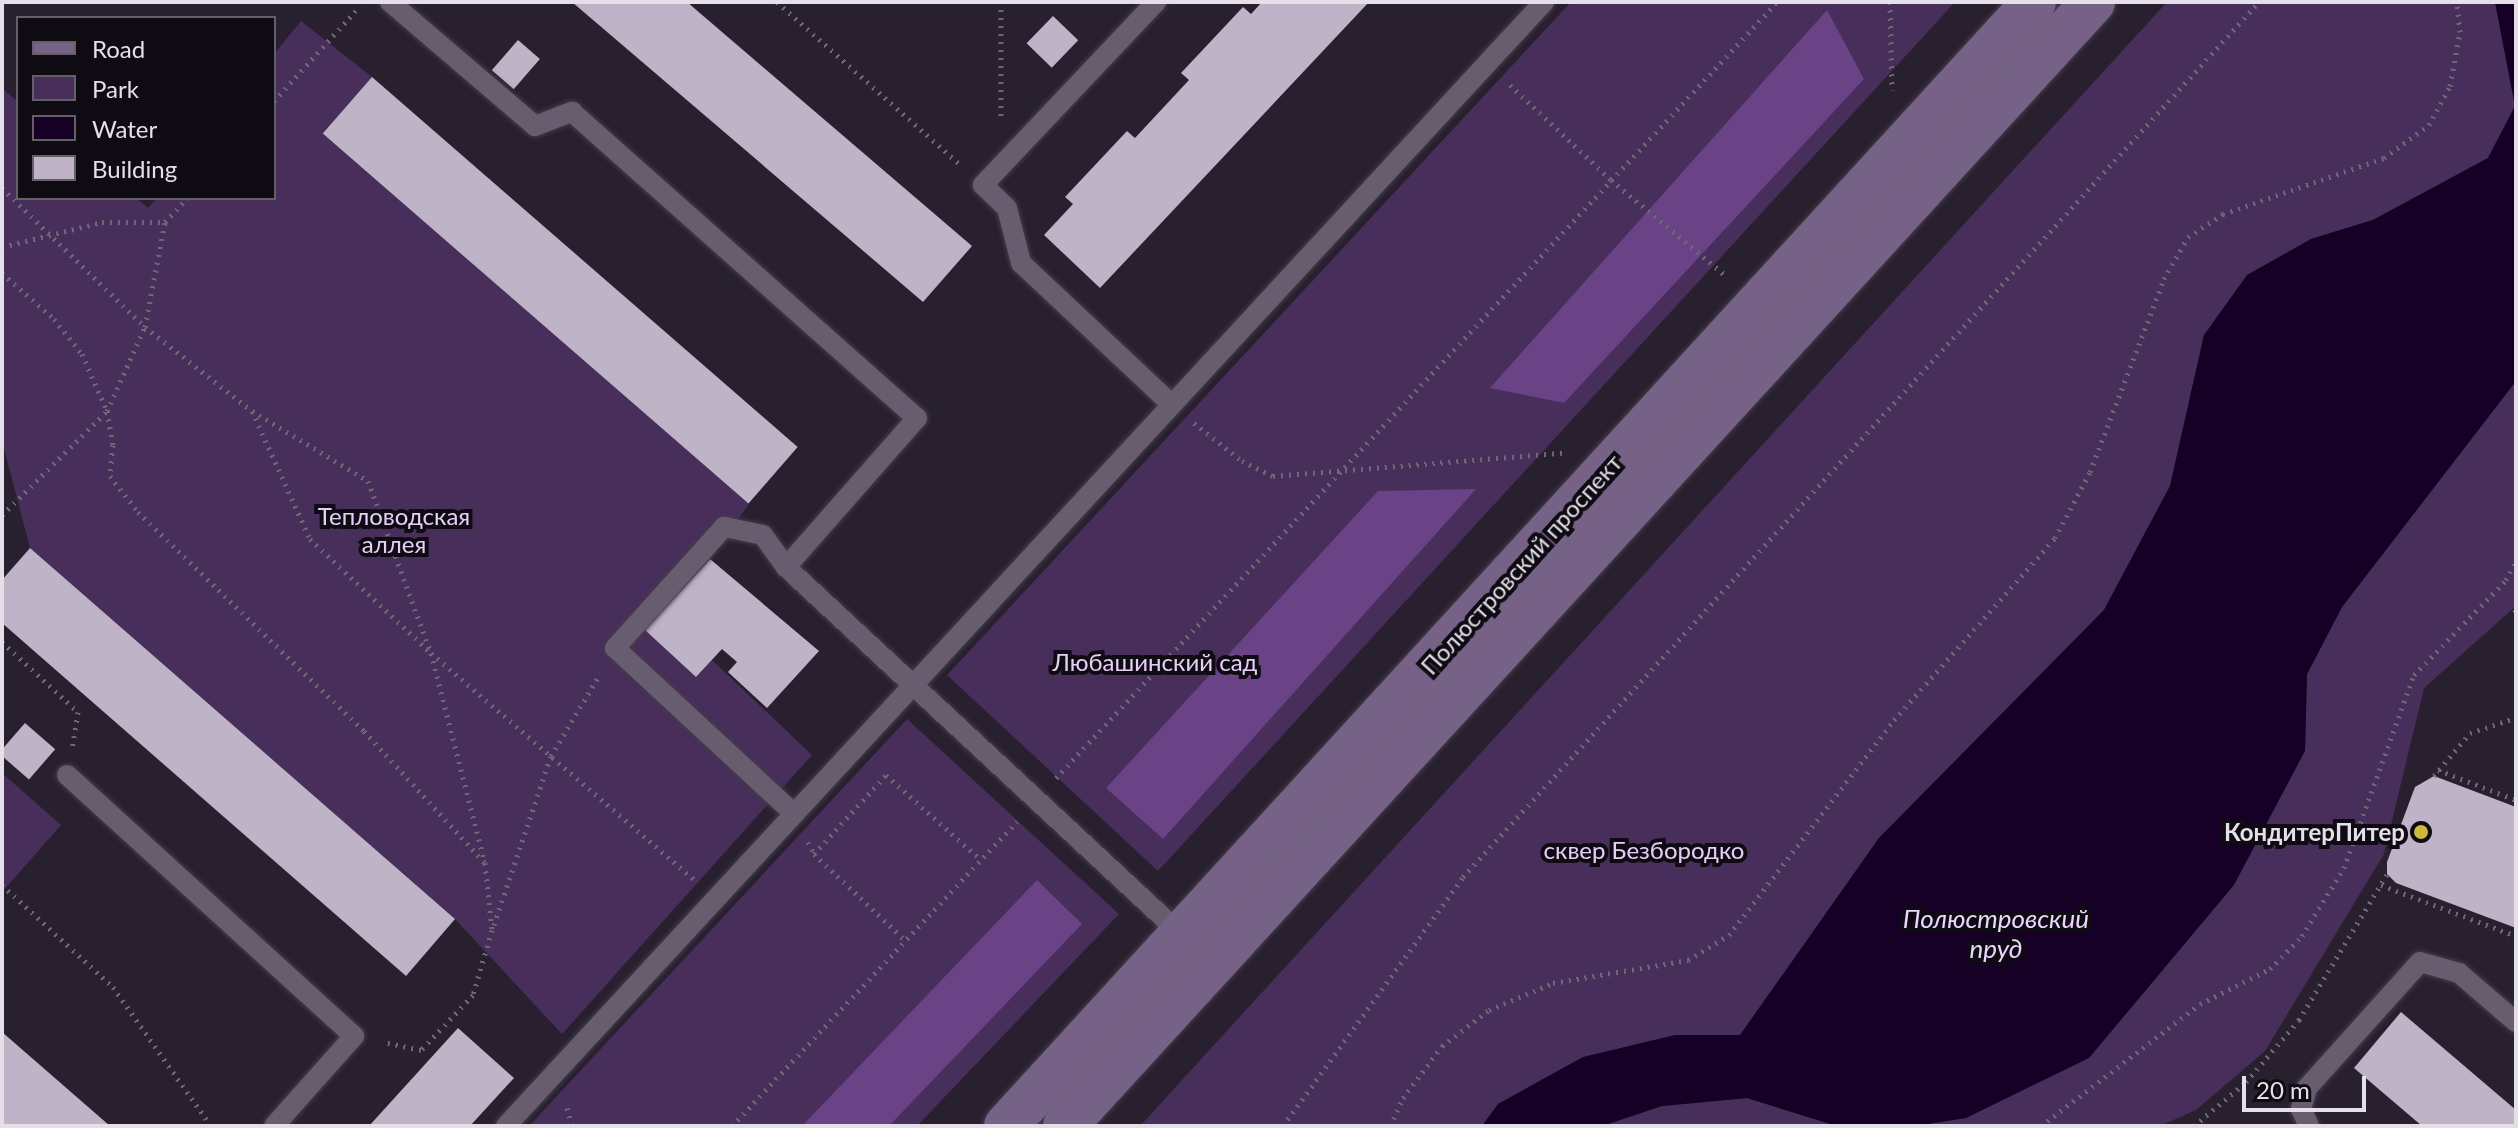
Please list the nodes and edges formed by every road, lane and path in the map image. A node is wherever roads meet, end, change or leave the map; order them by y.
1 (364, 2) edge
2 (390, 2) edge
3 (777, 2) edge
4 (1156, 2) edge
5 (1544, 2) edge
6 (1777, 2) edge
7 (1890, 2) edge
8 (2034, 2) edge
9 (2093, 2) edge
10 (2259, 2) edge
11 (2457, 2) edge
12 (999, 4) edge
13 (1487, 63) junction
14 (1892, 90) dead end
15 (276, 99) edge
16 (1001, 168) junction
17 (1611, 180) junction
18 (983, 185) junction
19 (2, 188) edge
20 (185, 200) edge
21 (165, 222) junction
22 (49, 235) junction
23 (2, 247) edge
24 (2, 273) edge
25 (1725, 275) dead end
26 (145, 327) junction
27 (1171, 404) junction
28 (107, 411) junction
29 (252, 411) junction
30 (1563, 453) dead end
31 (1339, 474) junction
32 (2, 515) edge
33 (2516, 562) edge
34 (786, 567) junction
35 (2, 642) edge
36 (615, 648) junction
37 (431, 653) junction
38 (911, 687) junction
39 (2516, 717) edge
40 (551, 756) junction
41 (67, 775) joint
42 (2516, 800) edge
43 (1035, 801) junction
44 (794, 814) junction
45 (814, 854) junction
46 (981, 860) junction
47 (485, 863) junction
48 (2387, 874) dead end
49 (2, 885) edge
50 (2381, 885) junction
51 (716, 898) junction
52 (492, 930) junction
53 (1182, 935) junction
54 (2516, 936) edge
55 (905, 940) junction
56 (1214, 965) junction
57 (2516, 1022) edge
58 (354, 1036) junction
59 (211, 1126) edge
60 (274, 1126) edge
61 (506, 1126) edge
62 (732, 1126) edge
63 (1006, 1126) edge
64 (1065, 1126) edge
65 (1283, 1126) edge
66 (1390, 1126) edge
67 (2041, 1126) edge
68 (2194, 1126) edge
69 (2309, 1126) edge

1 - 15 path
2 - 34 lane
3 - 18 path
4 - 16 lane
5 - 13 lane
6 - 17 path
7 - 14 path
8 - 53 main road, Полюстровский проспект
9 - 56 main road, Полюстровский проспект
10 - 65 path
11 - 66 path
12 - 16 path
13 - 17 path
13 - 27 lane
16 - 18 lane
17 - 25 path
17 - 31 path
18 - 27 lane
19 - 22 path
20 - 21 path
21 - 22 path
21 - 26 path
22 - 23 path
22 - 26 path
24 - 28 path
26 - 28 path
26 - 29 path
27 - 31 path
27 - 38 lane
28 - 32 path
28 - 47 path
29 - 37 path
29 - 37 path
30 - 31 path
31 - 43 path
33 - 67 path
34 - 36 lane
34 - 38 lane
35 - 41 path
36 - 40 path
36 - 44 lane
37 - 40 path
37 - 47 path
38 - 43 lane
38 - 44 lane
39 - 42 path
40 - 51 path
40 - 52 path
41 - 58 lane
43 - 46 path
43 - 53 lane
44 - 45 path
44 - 51 lane
45 - 46 path
45 - 55 path
46 - 55 path
47 - 52 path
48 - 50 path
49 - 59 path
50 - 54 path
50 - 68 path
51 - 61 lane
52 - 58 path
53 - 56 lane
53 - 63 main road, Полюстровский проспект
55 - 62 path
56 - 64 main road, Полюстровский проспект
57 - 69 lane
58 - 60 lane

